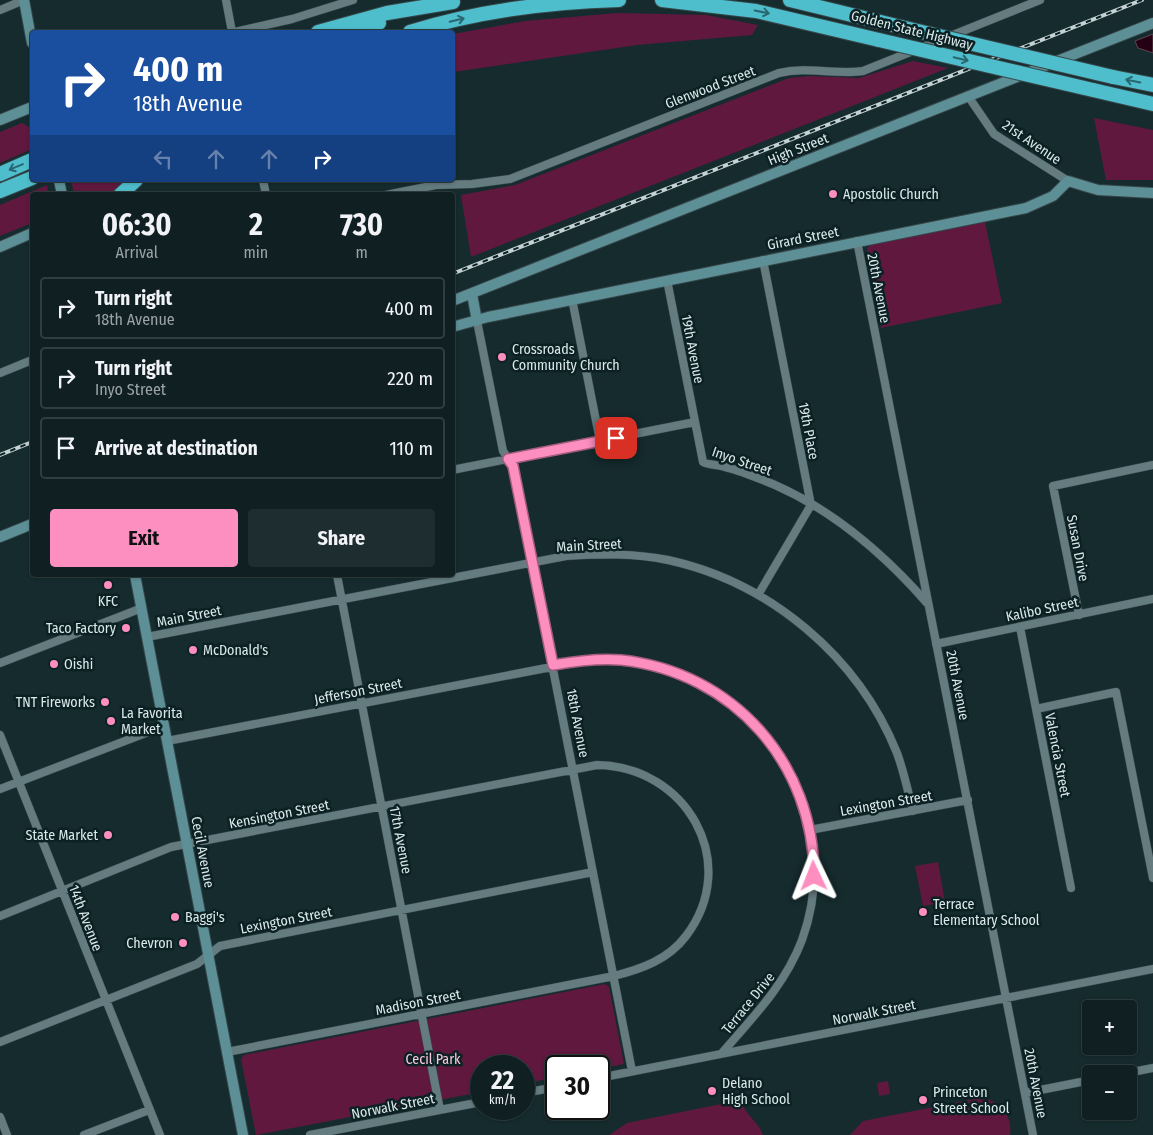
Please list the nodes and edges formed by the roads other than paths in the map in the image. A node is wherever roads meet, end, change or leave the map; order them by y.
1 (24, 0) edge
2 (226, 0) edge
3 (353, 0) edge
4 (619, 0) edge
5 (662, 0) edge
6 (790, 0) edge
7 (1040, 0) edge
8 (459, 1) edge
9 (0, 10) edge
10 (1153, 22) edge
11 (234, 30) edge
12 (243, 30) edge
13 (325, 30) edge
14 (360, 30) edge
15 (418, 30) edge
16 (30, 32) edge
17 (1153, 85) edge
18 (1095, 91) junction
19 (968, 96) junction
20 (1153, 104) edge
21 (30, 108) edge
22 (1153, 113) edge
23 (0, 120) edge
24 (30, 161) edge
25 (0, 174) edge
26 (30, 179) edge
27 (1068, 181) junction
28 (134, 182) edge
29 (450, 182) edge
30 (0, 192) edge
31 (123, 192) edge
32 (401, 192) edge
33 (1153, 193) edge
34 (30, 235) edge
35 (857, 241) junction
36 (0, 247) edge
37 (763, 260) junction
38 (667, 280) junction
39 (472, 294) junction
40 (572, 300) junction
41 (455, 301) edge
42 (477, 320) junction
43 (455, 326) edge
44 (30, 361) edge
45 (0, 373) edge
46 (695, 422) junction
47 (600, 442) junction
48 (508, 459) junction
49 (1153, 466) edge
50 (455, 469) edge
51 (811, 505) junction
52 (30, 525) edge
53 (0, 537) edge
54 (533, 562) junction
55 (135, 577) edge
56 (337, 577) edge
57 (758, 595) junction
58 (1153, 599) edge
59 (342, 601) junction
60 (929, 604) junction
61 (142, 608) junction
62 (1079, 614) junction
63 (1020, 627) junction
64 (147, 637) junction
65 (936, 644) junction
66 (0, 663) edge
67 (553, 665) junction
68 (362, 703) junction
69 (1036, 709) junction
70 (164, 726) junction
71 (0, 735) edge
72 (167, 741) junction
73 (573, 769) junction
74 (19, 782) junction
75 (0, 789) edge
76 (968, 800) junction
77 (382, 806) junction
78 (913, 811) junction
79 (810, 830) junction
80 (187, 844) junction
81 (593, 872) junction
82 (1153, 878) edge
83 (1072, 888) dead end
84 (62, 890) junction
85 (402, 910) junction
86 (0, 916) edge
87 (208, 955) junction
88 (1153, 968) edge
89 (614, 976) junction
90 (1007, 999) junction
91 (105, 1000) junction
92 (422, 1014) junction
93 (0, 1042) edge
94 (227, 1052) junction
95 (722, 1053) junction
96 (1153, 1068) edge
97 (1137, 1071) edge
98 (632, 1072) junction
99 (610, 1076) edge
100 (1082, 1082) edge
101 (1025, 1093) junction
102 (470, 1104) edge
103 (149, 1110) junction
104 (440, 1110) junction
105 (0, 1116) edge
106 (7, 1135) edge
107 (84, 1135) edge
108 (160, 1135) edge
109 (243, 1135) edge
110 (310, 1135) edge
111 (1033, 1135) edge

1 - 9 street
1 - 16 main road
2 - 11 street
3 - 12 street
15 -> 4 highway
5 -> 18 highway, Golden State Highway, bridge
17 -> 6 highway, Golden State Highway, bridge
7 - 29 street, Glenwood Street
8 - 13 highway
8 - 14 highway
10 - 19 main road, High Street
18 - 20 highway, Golden State Highway
18 - 22 highway
19 - 27 street, 21st Avenue
19 - 39 main road, High Street
21 - 23 main road
24 -> 25 highway
26 - 30 highway
27 - 33 main road
27 - 35 main road, Girard Street
28 - 31 highway
29 - 32 street, Glenwood Street
34 - 36 main road
35 - 37 main road, Girard Street
35 - 60 street, 20th Avenue
37 - 38 main road, Girard Street
37 - 51 street, 19th Place
38 - 40 main road, Girard Street
38 - 46 street, 19th Avenue
39 - 41 main road, High Street
39 - 42 main road, 18th Avenue
40 - 42 main road, Girard Street
40 - 47 street
42 - 43 main road, Girard Street
42 - 48 street, 18th Avenue
44 - 45 street
46 - 47 street
46 - 51 street, Inyo Street
47 - 48 street
48 - 50 street
48 - 54 street, 18th Avenue
49 - 62 street, Susan Drive
51 - 57 street
51 - 60 street, Inyo Street
52 - 53 main road
54 - 57 street, Main Street
54 - 59 street, Main Street
54 - 67 street, 18th Avenue
55 - 61 main road, Cecil Avenue
56 - 59 street, 17th Avenue
57 - 78 street, Main Street
58 - 62 street, Kalibo Street
59 - 64 street, Main Street
59 - 68 street, 17th Avenue
60 - 65 street, 20th Avenue
61 - 64 main road, Cecil Avenue
61 - 66 street, Main Street
62 - 63 street, Kalibo Street
63 - 65 street, Kalibo Street
63 - 69 street, Valencia Street
64 - 70 main road, Cecil Avenue
65 - 76 street, 20th Avenue
67 - 68 street, Jefferson Street
67 - 73 street, 18th Avenue
67 - 79 street, Terrace Drive
68 - 72 street, Jefferson Street
68 - 77 street, 17th Avenue
69 - 82 street
69 - 83 street, Valencia Street
70 - 72 main road, Cecil Avenue
70 - 74 street
71 - 74 street, 14th Avenue
72 - 80 main road, Cecil Avenue
73 - 77 street, Kensington Street
73 - 81 street, 18th Avenue
73 - 89 street, Madison Street
74 - 75 street
74 - 84 street, 14th Avenue
76 - 78 street, Lexington Street
76 - 90 street, 20th Avenue
77 - 80 street, Kensington Street
77 - 85 street, 17th Avenue
78 - 79 street, Lexington Street
79 - 95 street, Terrace Drive
80 - 84 street, Kensington Street
80 - 87 main road, Cecil Avenue
81 - 85 street, Lexington Street
81 - 89 street, 18th Avenue
84 - 86 street, Kensington Street
84 - 91 street, 14th Avenue
85 - 87 street, Lexington Street
85 - 92 street, 17th Avenue
87 - 91 street, Lexington Street
87 - 94 main road, Cecil Avenue
88 - 90 street, Norwalk Street
89 - 92 street, Madison Street
89 - 98 street, 18th Avenue
90 - 95 street, Norwalk Street
90 - 101 street, 20th Avenue
91 - 93 street, Lexington Street
91 - 103 street, 14th Avenue
92 - 94 street, Madison Street
92 - 104 street, 17th Avenue
94 - 109 main road, Cecil Avenue
95 - 98 street, Norwalk Street
96 - 97 street
98 - 99 street, Norwalk Street
100 - 101 street
101 - 111 street, 20th Avenue
102 - 104 street, Norwalk Street
103 - 107 street
103 - 108 street
104 - 110 street, Norwalk Street
105 - 106 street

